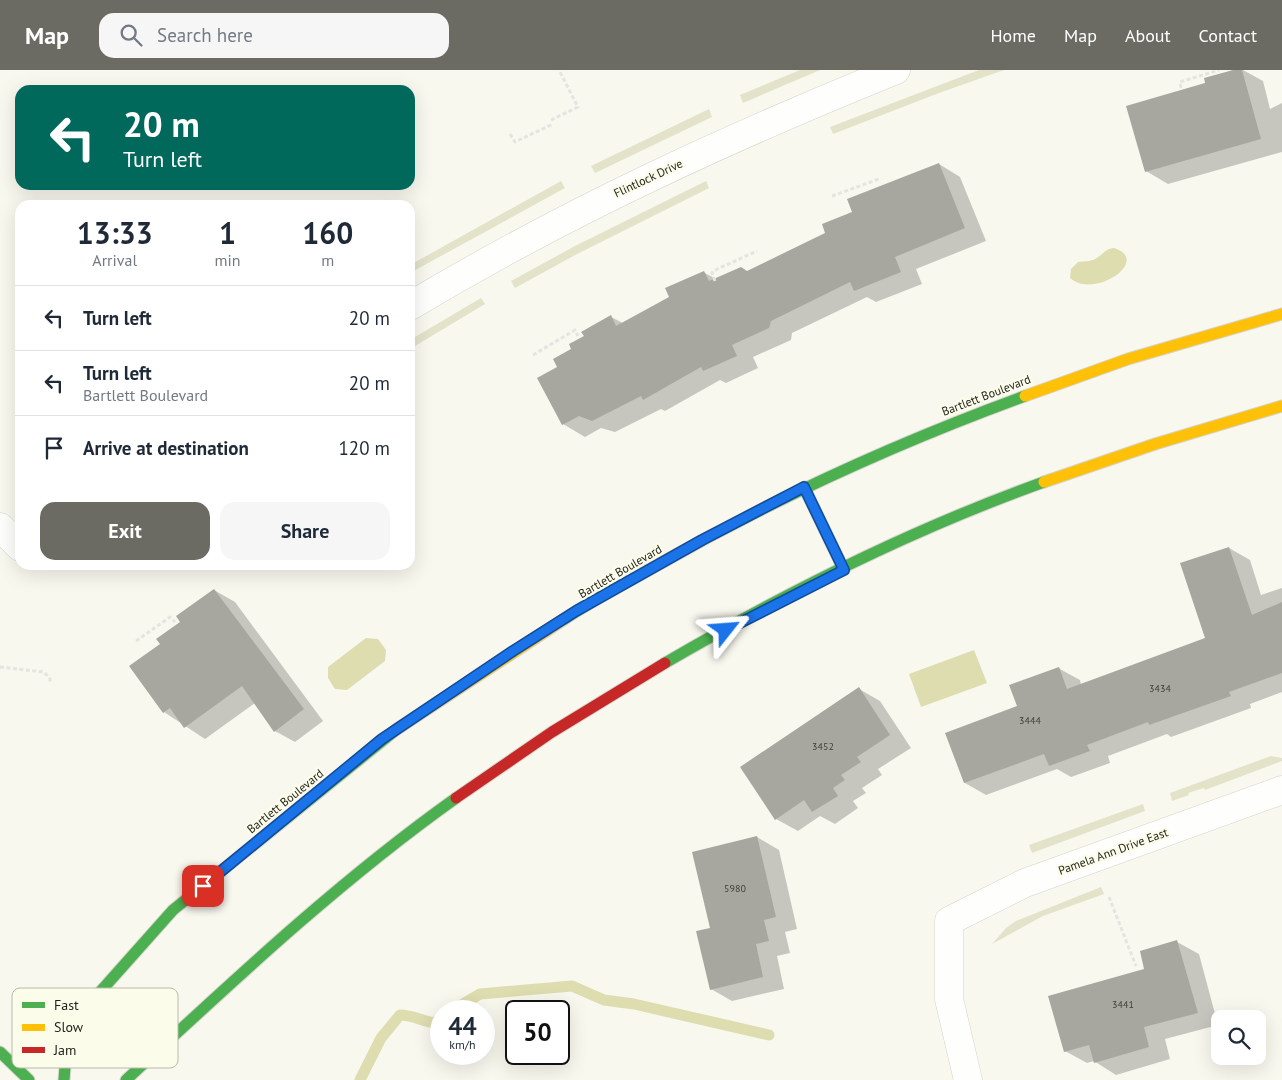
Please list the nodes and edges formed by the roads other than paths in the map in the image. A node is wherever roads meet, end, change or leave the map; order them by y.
1 (896, 70) edge
2 (415, 303) edge
3 (1282, 314) edge
4 (1282, 406) edge
5 (804, 487) junction
6 (0, 527) edge
7 (15, 542) edge
8 (844, 570) junction
9 (1282, 790) edge
10 (104, 988) edge
11 (178, 1033) edge
12 (0, 1052) edge
13 (12, 1064) edge
14 (16, 1068) edge
15 (139, 1068) edge
16 (28, 1080) edge
17 (126, 1080) edge
18 (968, 1080) edge

1 - 2 street, Flintlock Drive
3 - 5 main road, Bartlett Boulevard
4 - 8 main road
5 - 8 main road
5 - 10 main road, Bartlett Boulevard
6 - 7 street
8 - 11 main road
9 - 18 street, Pamela Ann Drive East
12 - 13 main road
14 - 16 main road
15 - 17 main road

